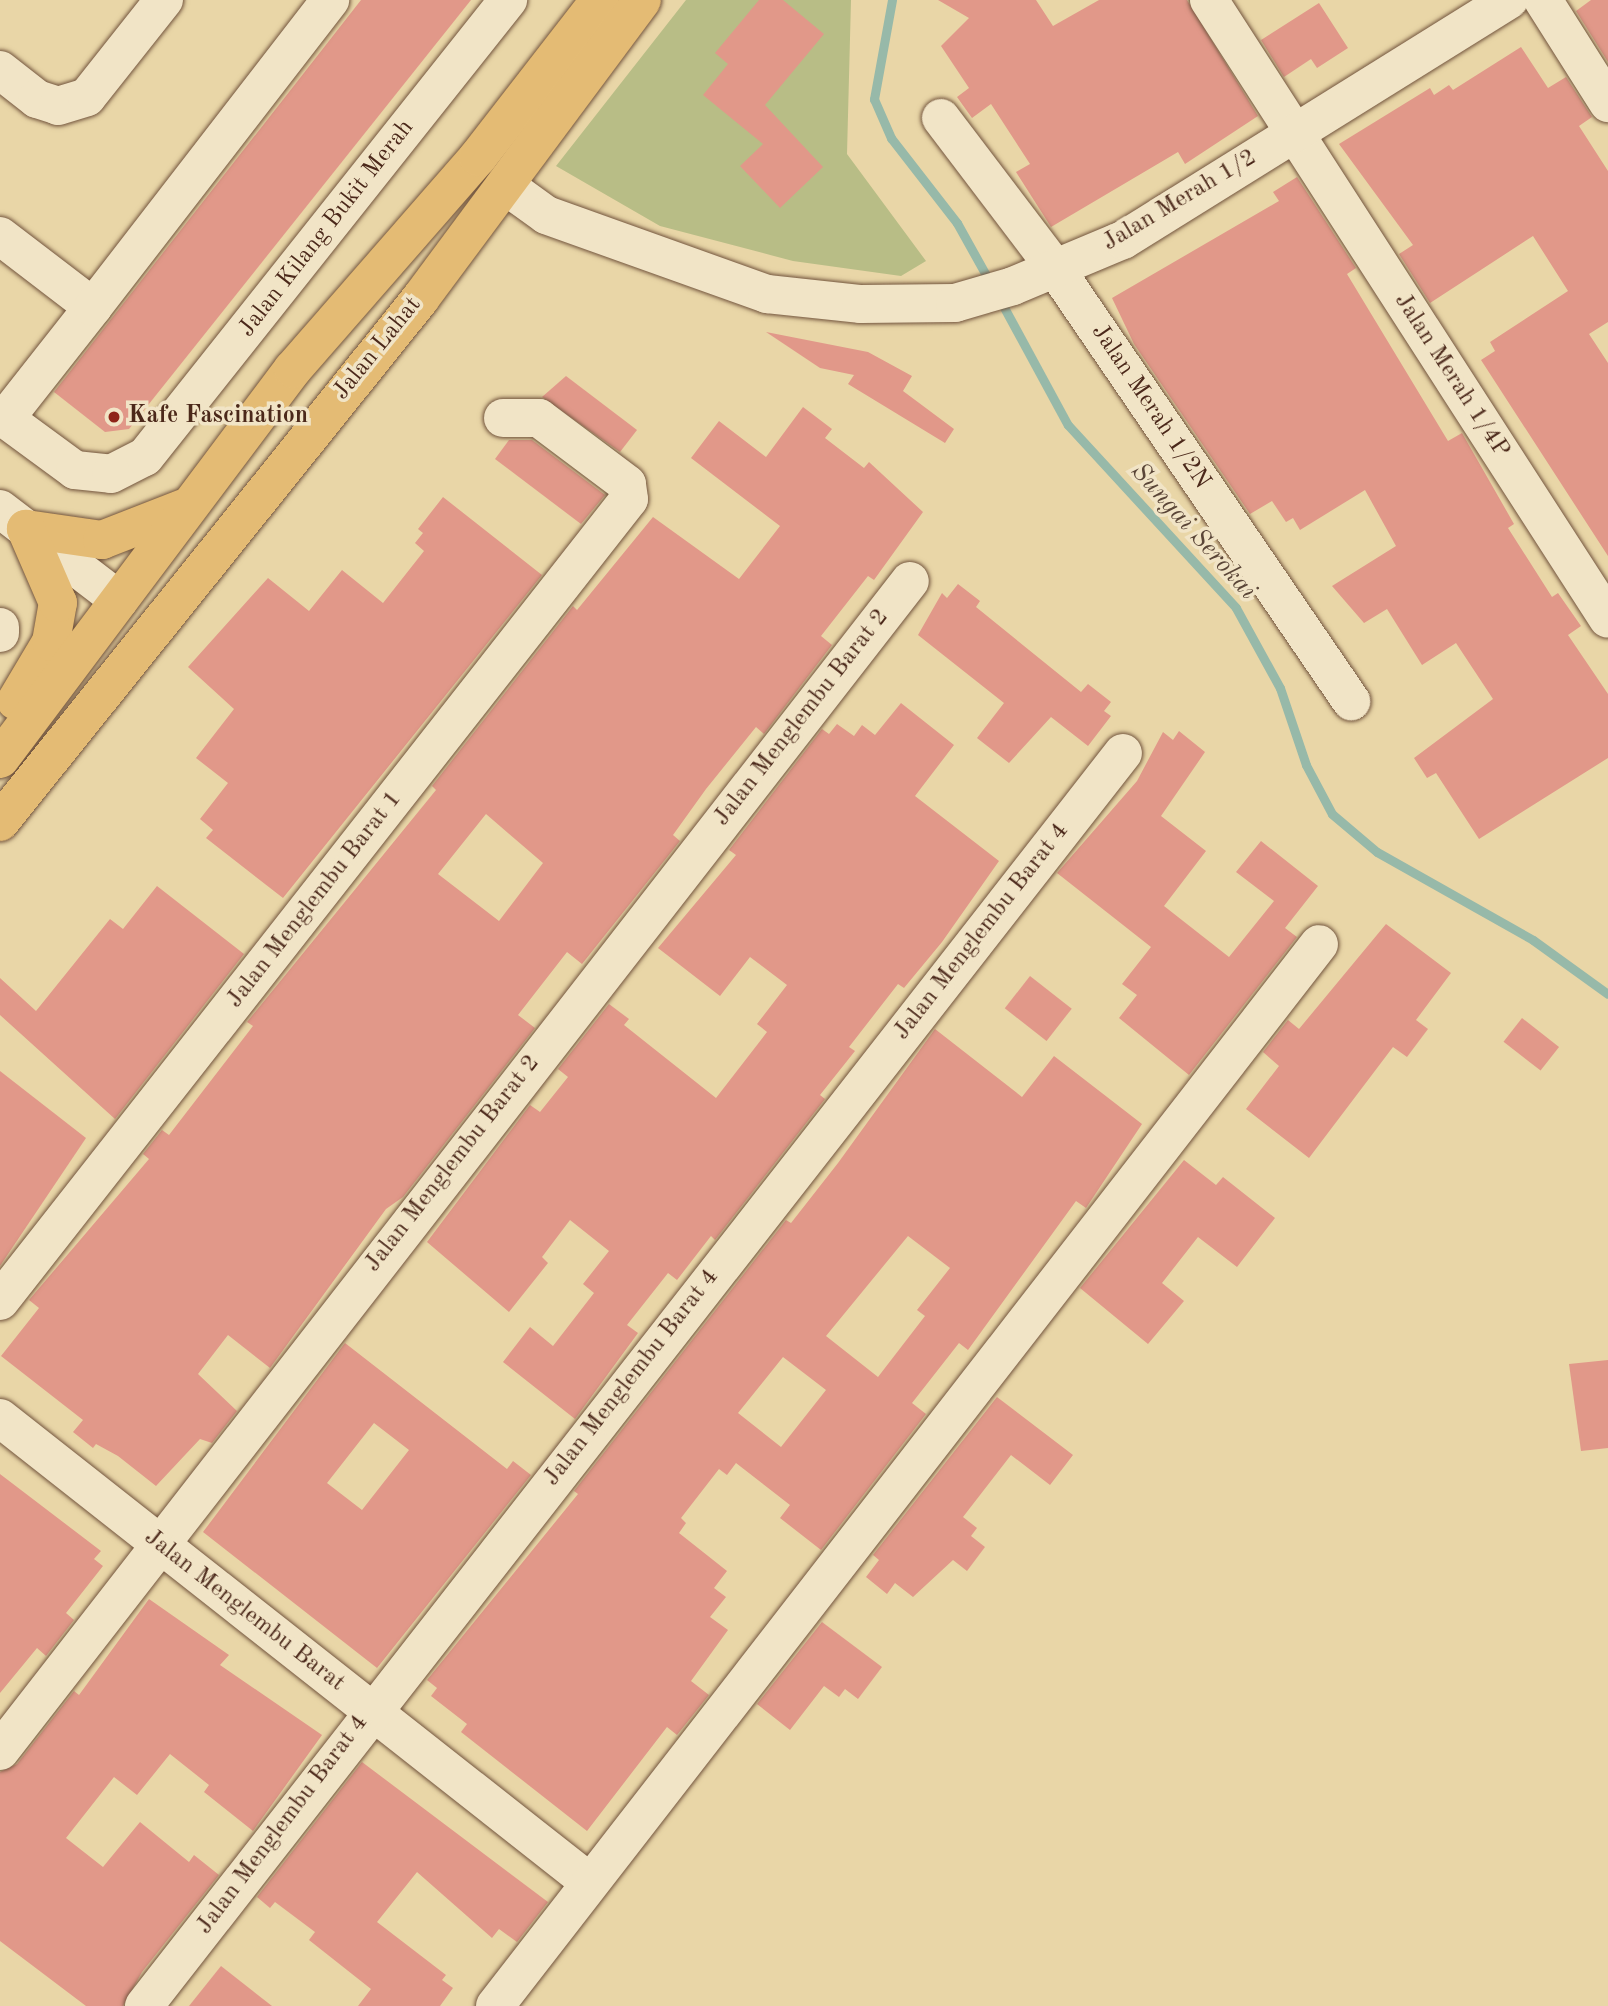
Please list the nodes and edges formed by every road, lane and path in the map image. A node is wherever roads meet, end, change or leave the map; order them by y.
1 (330, 0) edge
2 (508, 0) edge
3 (600, 0) edge
4 (614, 0) edge
5 (642, 0) edge
6 (1209, 0) edge
7 (1509, 0) edge
8 (1543, 0) edge
9 (148, 6) edge
10 (0, 70) edge
11 (1608, 103) edge
12 (941, 118) dead end
13 (1293, 132) junction
14 (506, 186) junction
15 (0, 236) edge
16 (1055, 268) junction
17 (93, 307) junction
18 (293, 369) junction
19 (342, 391) junction
20 (3, 417) edge
21 (503, 418) dead end
22 (191, 504) junction
23 (13, 519) edge
24 (910, 581) dead end
25 (119, 600) junction
26 (1608, 620) edge
27 (0, 627) edge
28 (0, 633) edge
29 (1351, 702) dead end
30 (0, 722) edge
31 (1123, 753) dead end
32 (0, 759) edge
33 (0, 813) edge
34 (0, 822) edge
35 (1319, 944) dead end
36 (0, 1300) edge
37 (0, 1418) edge
38 (156, 1543) junction
39 (372, 1709) junction
40 (0, 1751) edge
41 (588, 1881) junction
42 (144, 2006) edge
43 (495, 2006) edge

1 - 17 street
2 - 20 street, Jalan Kilang Bukit Merah
3 - 18 main road, Jalan Lahat
4 - 14 main road
5 - 14 main road, Jalan Lahat
6 - 13 street, Jalan Merah 1/4P
7 - 13 street, Jalan Merah 1/2
8 - 11 street
9 - 10 street
12 - 16 street, Jalan Merah 1/2N
13 - 16 street, Jalan Merah 1/2
13 - 26 street, Jalan Merah 1/4P
14 - 16 street, Jalan Merah 1/2
14 - 18 main road
14 - 19 main road, Jalan Lahat
15 - 17 street
16 - 29 street, Jalan Merah 1/2N
17 - 20 street
18 - 22 main road, Jalan Lahat
19 - 25 main road
19 - 34 main road, Jalan Lahat
21 - 36 street, Jalan Menglembu Barat 1
22 - 23 main road
22 - 25 main road, Jalan Lahat
23 - 25 street
23 - 30 main road
24 - 38 street, Jalan Menglembu Barat 2
25 - 32 main road, Jalan Lahat
25 - 33 main road
27 - 28 street
31 - 39 street, Jalan Menglembu Barat 4
35 - 41 street
37 - 38 street, Jalan Menglembu Barat
38 - 39 street, Jalan Menglembu Barat
38 - 40 street, Jalan Menglembu Barat 2
39 - 41 street, Jalan Menglembu Barat
39 - 42 street, Jalan Menglembu Barat 4
41 - 43 street

